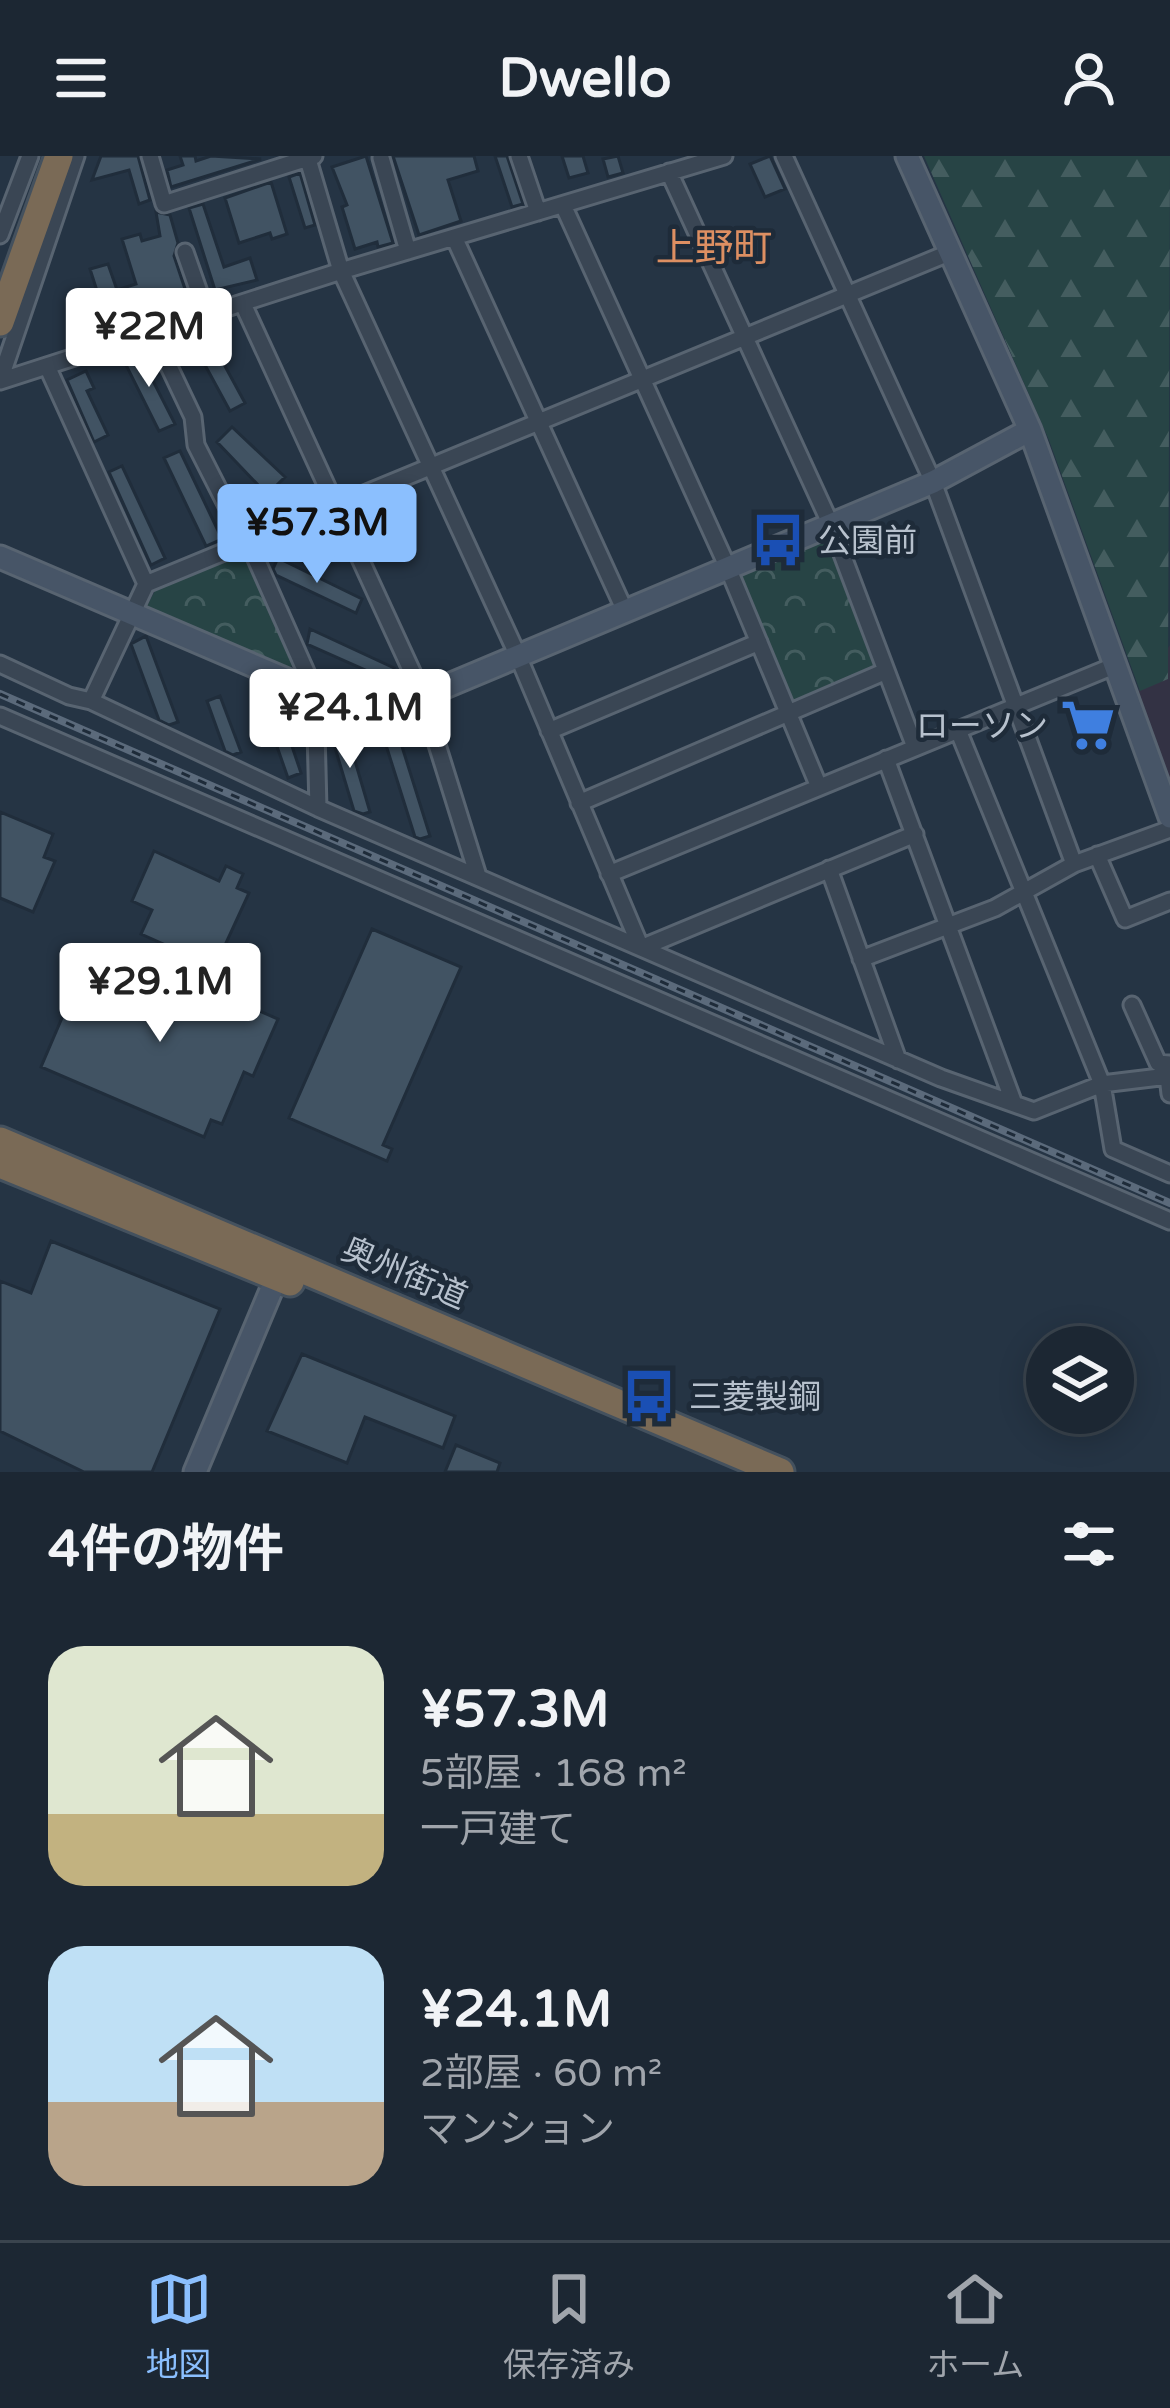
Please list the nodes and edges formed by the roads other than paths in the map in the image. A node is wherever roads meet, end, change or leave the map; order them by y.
1 (30, 156) edge
2 (45, 156) edge
3 (59, 156) edge
4 (76, 156) edge
5 (150, 156) edge
6 (519, 156) edge
7 (724, 156) edge
8 (784, 156) edge
9 (907, 156) edge
10 (310, 157) edge
11 (381, 158) edge
12 (691, 161) edge
13 (670, 172) junction
14 (563, 205) junction
15 (538, 212) junction
16 (454, 238) junction
17 (408, 251) junction
18 (185, 252) dead end
19 (951, 252) junction
20 (2, 261) edge
21 (341, 272) junction
22 (848, 296) junction
23 (243, 304) junction
24 (207, 315) junction
25 (0, 322) edge
26 (153, 333) junction
27 (746, 337) junction
28 (47, 366) junction
29 (643, 379) junction
30 (0, 380) edge
31 (538, 421) junction
32 (1030, 430) junction
33 (430, 467) junction
34 (933, 482) junction
35 (336, 506) junction
36 (832, 526) junction
37 (247, 542) junction
38 (0, 557) edge
39 (728, 568) junction
40 (146, 584) junction
41 (625, 611) junction
42 (130, 614) junction
43 (759, 642) junction
44 (518, 656) junction
45 (0, 664) edge
46 (1116, 665) junction
47 (886, 671) junction
48 (315, 692) junction
49 (423, 696) junction
50 (91, 701) junction
51 (1015, 706) junction
52 (788, 713) junction
53 (0, 716) edge
54 (958, 730) junction
55 (549, 731) junction
56 (915, 747) junction
57 (886, 759) junction
58 (819, 787) junction
59 (579, 803) junction
60 (318, 808) junction
61 (1170, 817) edge
62 (1170, 829) edge
63 (915, 834) junction
64 (1096, 855) junction
65 (1074, 864) junction
66 (829, 869) junction
67 (609, 874) junction
68 (478, 876) junction
69 (1024, 892) junction
70 (1170, 901) edge
71 (948, 926) junction
72 (641, 948) junction
73 (861, 959) junction
74 (1132, 1005) dead end
75 (898, 1060) junction
76 (1170, 1064) edge
77 (1102, 1084) junction
78 (1170, 1094) edge
79 (1012, 1101) junction
80 (0, 1141) edge
81 (0, 1164) edge
82 (1170, 1174) edge
83 (1170, 1221) edge
84 (281, 1268) junction
85 (739, 1467) edge
86 (195, 1472) edge
87 (780, 1472) edge

1 - 20 street
2 - 20 highway
3 - 25 highway
4 - 30 street
5 - 10 street
6 - 15 street
7 - 12 street
8 - 22 street
9 - 19 street
10 - 21 street
11 - 17 street
12 - 13 street
13 - 14 street
13 - 27 street
14 - 15 street
14 - 29 street
15 - 16 street
16 - 17 street
16 - 31 street
17 - 21 street
18 - 24 street
19 - 22 street
19 - 32 street
21 - 23 street
21 - 33 street
22 - 27 street
22 - 34 street
23 - 24 street
23 - 35 street
24 - 26 street
26 - 28 street
26 - 37 street
27 - 29 street
27 - 36 street
28 - 30 street
28 - 40 street
29 - 31 street
29 - 39 street
31 - 33 street
31 - 41 street
32 - 34 street
32 - 46 street
33 - 35 street
33 - 44 street
34 - 36 street
34 - 51 street
35 - 37 street
35 - 49 street
36 - 39 street
36 - 47 street
37 - 40 street
37 - 48 street
38 - 42 street
39 - 41 street
39 - 43 street
40 - 42 street
41 - 44 street
42 - 48 street
42 - 50 street
43 - 52 street
43 - 55 street
44 - 49 street
44 - 55 street
45 - 50 street
46 - 51 street
46 - 61 street
47 - 52 street
47 - 56 street
48 - 49 street
48 - 60 street
49 - 68 street
50 - 60 street
51 - 54 street
51 - 65 street
52 - 58 street
52 - 59 street
53 - 83 street
54 - 56 street
54 - 69 street
55 - 59 street
56 - 57 street
57 - 58 street
57 - 63 street
58 - 67 street
59 - 67 street
60 - 68 street
62 - 64 street
63 - 66 street
63 - 71 street
64 - 65 street
64 - 70 street
65 - 69 street
66 - 72 street
66 - 73 street
67 - 72 street
68 - 72 street
69 - 71 street
69 - 77 street
71 - 73 street
71 - 79 street
72 - 75 street
73 - 75 street
74 - 76 street
75 - 79 street
77 - 78 street
77 - 79 street
77 - 82 street
80 - 84 highway, 奥州街道
81 - 84 highway, 奥州街道
84 - 85 highway, 奥州街道
84 - 86 street
85 - 87 highway, 奥州街道

